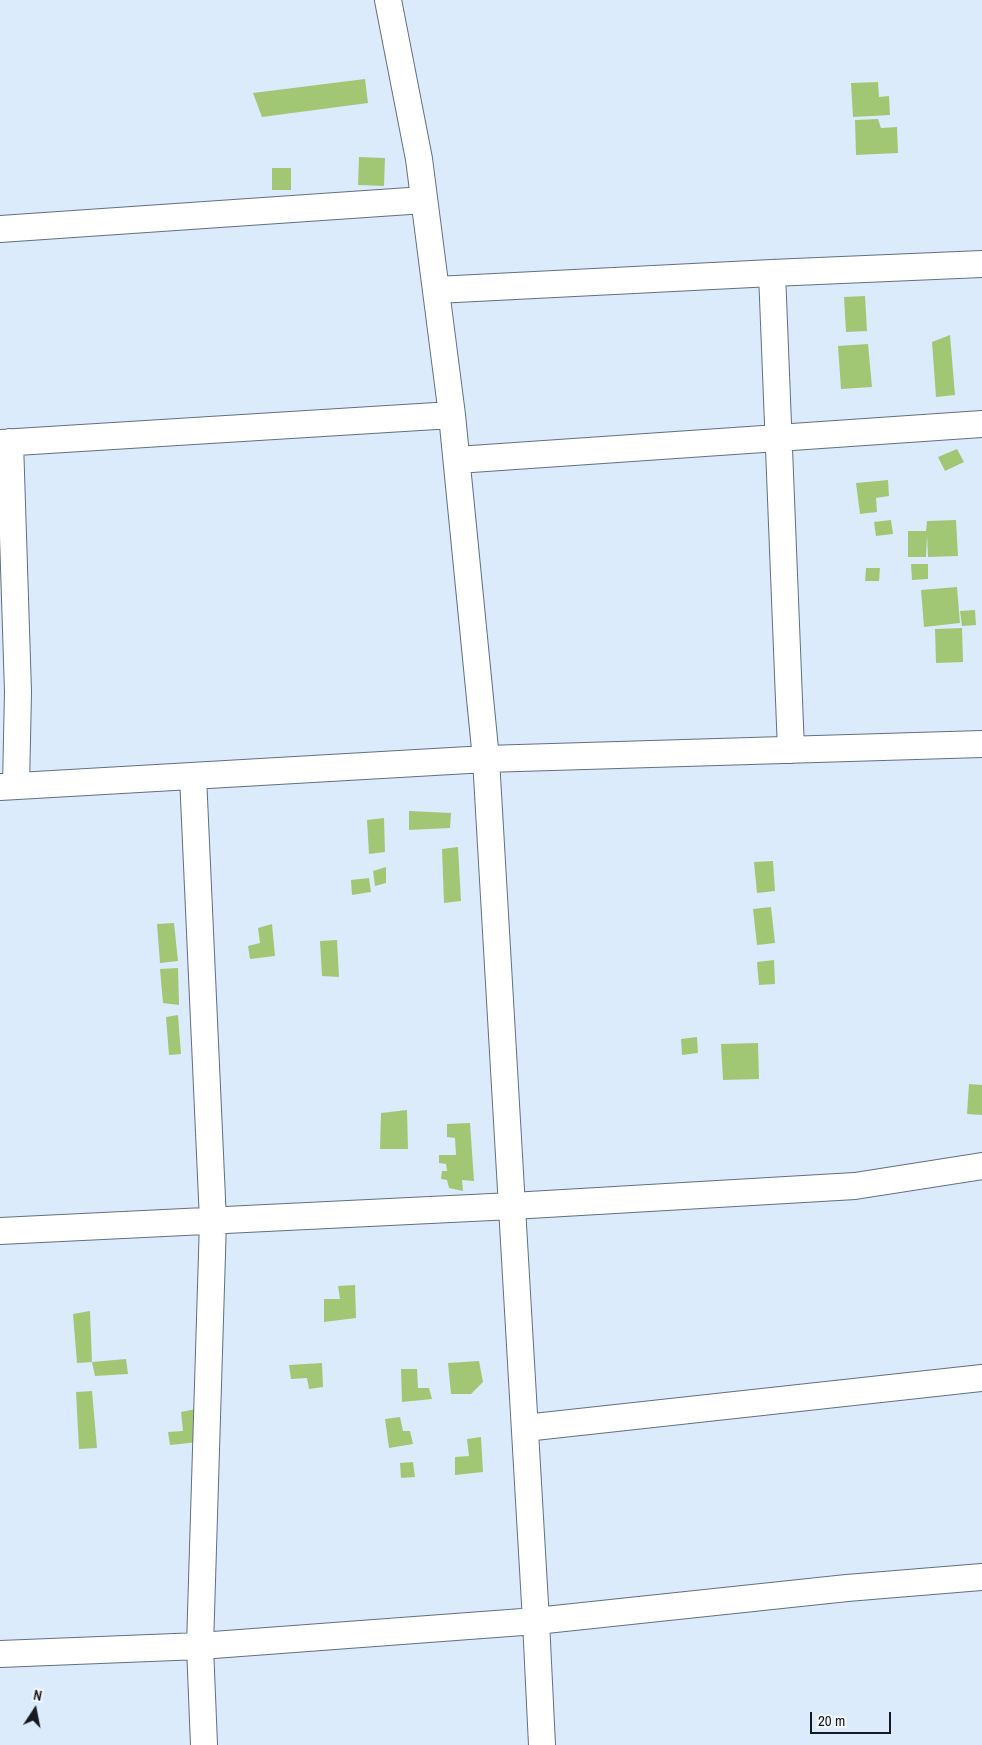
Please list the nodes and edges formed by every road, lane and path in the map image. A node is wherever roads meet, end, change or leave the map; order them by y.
1 (388, 0) edge
2 (424, 200) junction
3 (0, 229) edge
4 (982, 264) edge
5 (772, 273) junction
6 (436, 290) junction
7 (452, 416) junction
8 (982, 424) edge
9 (779, 438) junction
10 (5, 443) edge
11 (457, 460) junction
12 (982, 744) edge
13 (791, 750) junction
14 (486, 759) junction
15 (193, 776) junction
16 (8, 787) edge
17 (982, 1166) edge
18 (512, 1206) junction
19 (214, 1221) junction
20 (0, 1231) edge
21 (982, 1378) edge
22 (525, 1428) junction
23 (982, 1577) edge
24 (536, 1621) junction
25 (200, 1646) junction
26 (0, 1654) edge
27 (204, 1745) edge
28 (542, 1745) edge

1 - 2 street
2 - 3 street
2 - 6 street
4 - 5 street
5 - 6 street
5 - 9 street
6 - 7 street
7 - 10 street
7 - 11 street
8 - 9 street
9 - 11 street
9 - 13 street
10 - 16 street
11 - 14 street
12 - 13 street
13 - 14 street
14 - 15 street
14 - 18 street
15 - 16 street
15 - 19 street
17 - 18 street
18 - 19 street
18 - 22 street
19 - 20 street
19 - 25 street
21 - 22 street
22 - 24 street
23 - 24 street
24 - 25 street
24 - 28 street
25 - 26 street
25 - 27 street

